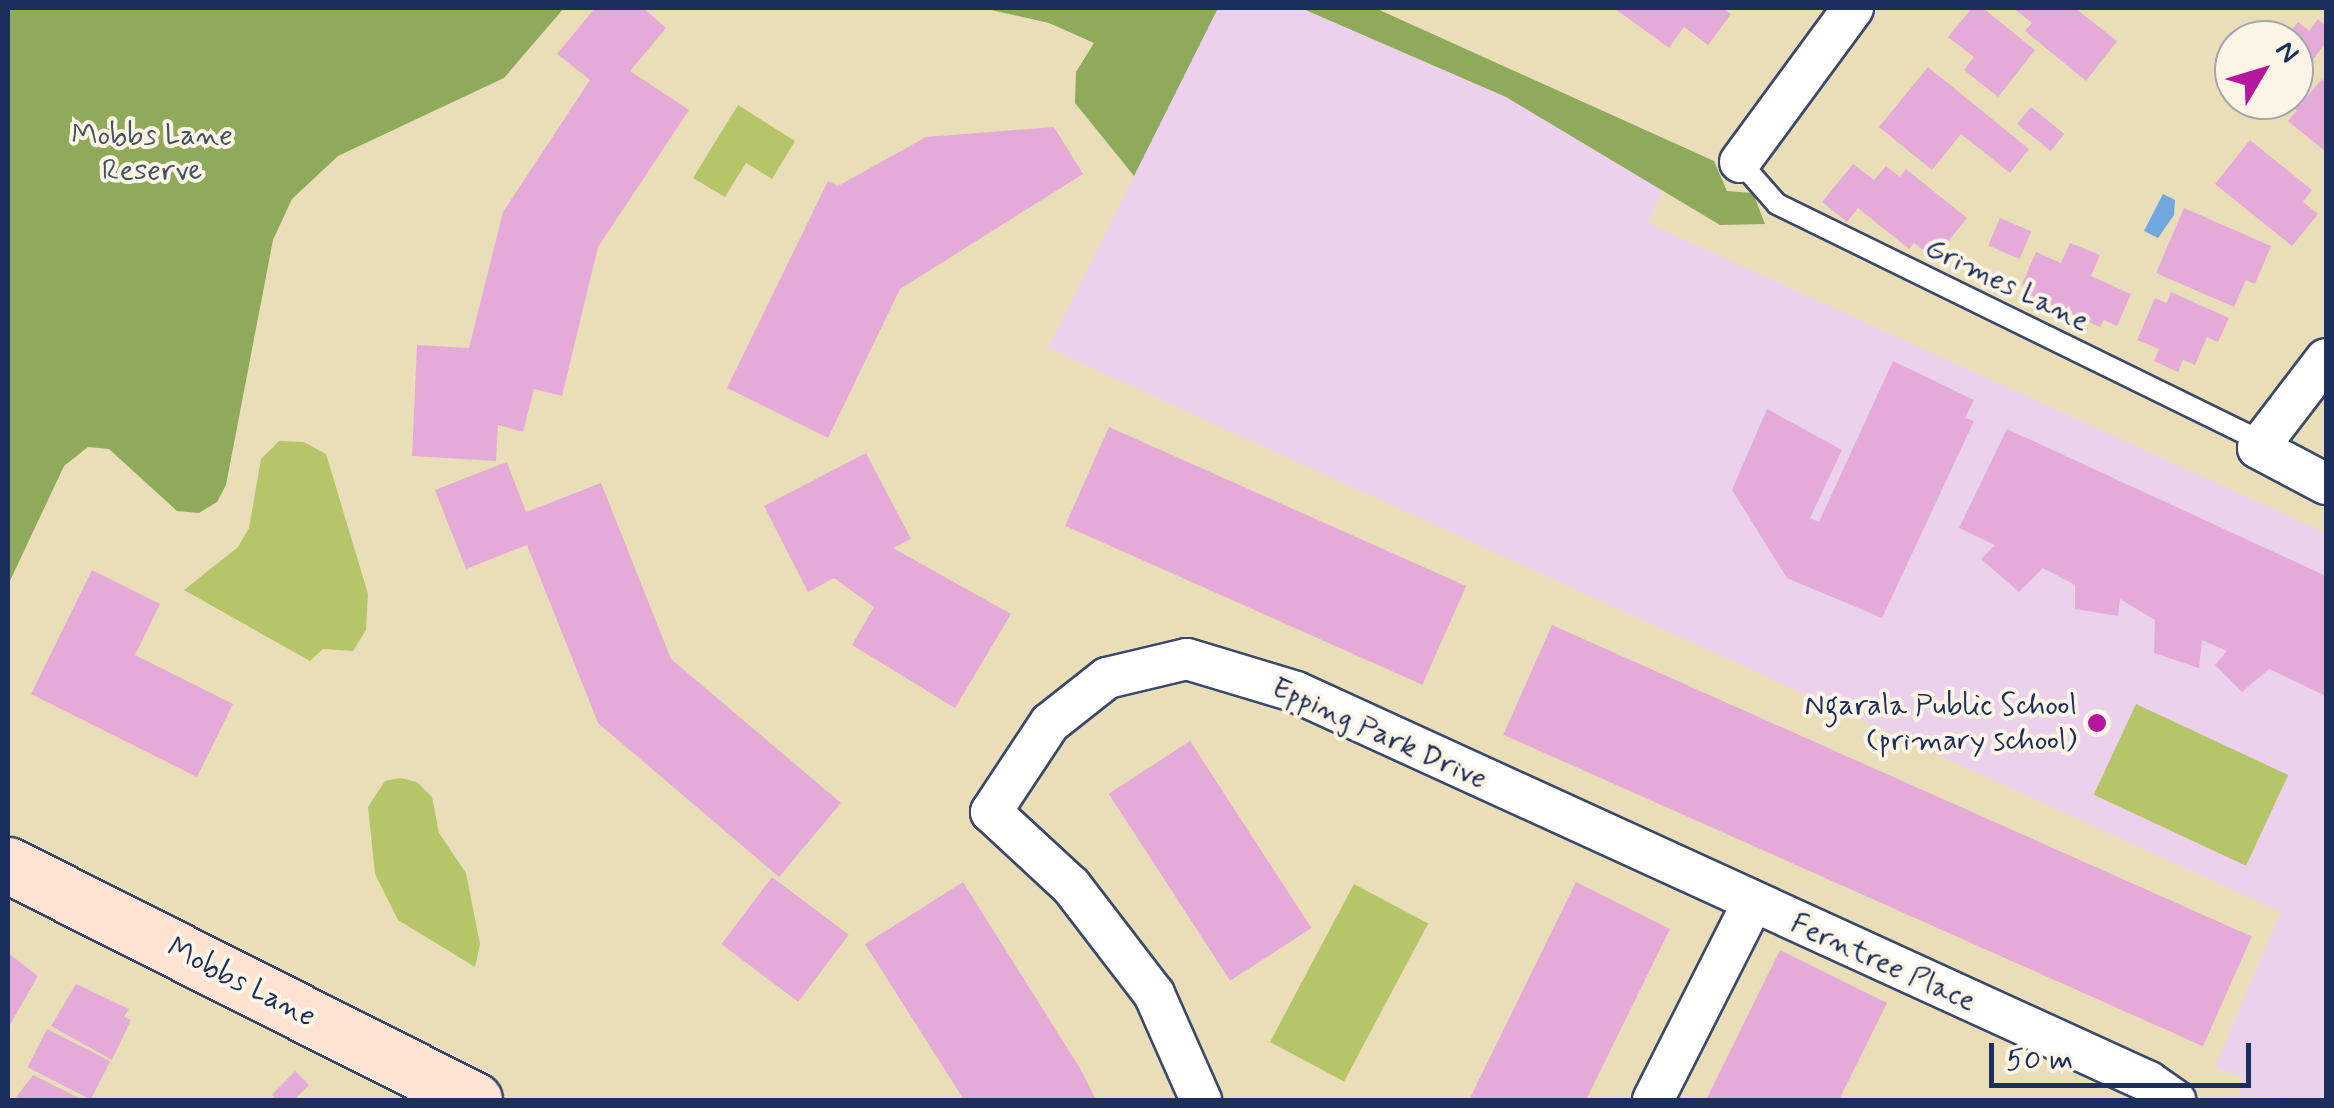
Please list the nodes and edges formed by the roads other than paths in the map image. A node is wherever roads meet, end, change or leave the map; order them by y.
1 (1853, 8) edge
2 (1740, 162) joint
3 (2326, 360) edge
4 (2258, 448) junction
5 (2326, 484) edge
6 (8, 865) edge
7 (1752, 904) junction
8 (416, 1088) edge
9 (474, 1100) edge
10 (1201, 1100) edge
11 (1652, 1100) edge
12 (2175, 1100) edge

1 - 2 street
2 - 4 lane, Grimes Lane
3 - 4 street
4 - 5 street
6 - 8 street, Mobbs Lane
7 - 10 street, Epping Park Drive
7 - 11 street
7 - 12 street, Ferntree Place
8 - 9 street, Mobbs Lane

